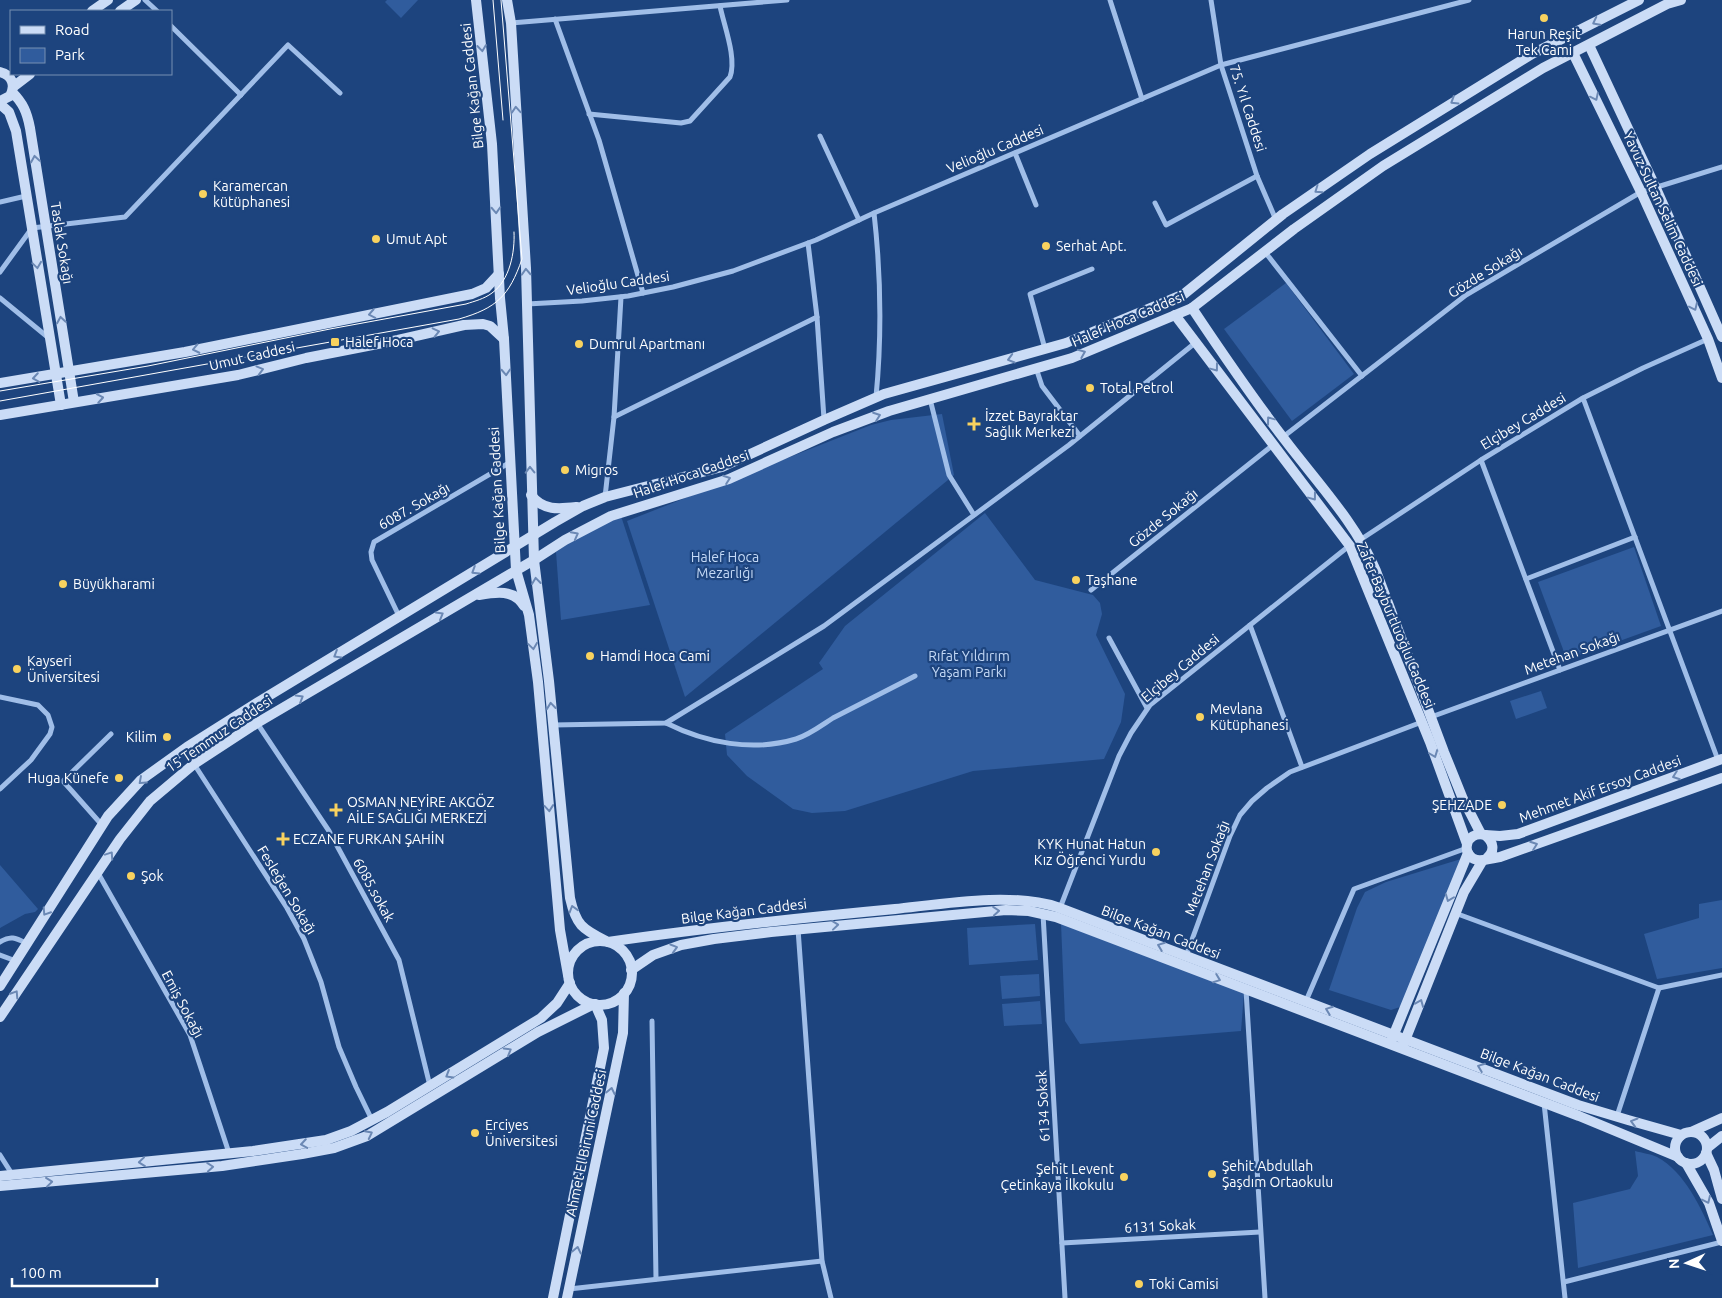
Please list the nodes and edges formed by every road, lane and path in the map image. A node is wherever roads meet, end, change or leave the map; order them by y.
1 (108, 0) edge
2 (136, 0) edge
3 (145, 0) edge
4 (476, 0) edge
5 (507, 0) edge
6 (787, 0) edge
7 (1110, 0) edge
8 (1211, 0) edge
9 (1442, 0) edge
10 (1469, 0) edge
11 (1639, 0) edge
12 (1681, 0) edge
13 (751, 2) edge
14 (720, 6) junction
15 (1443, 7) junction
16 (93, 10) edge
17 (121, 10) edge
18 (156, 10) edge
19 (554, 19) junction
20 (510, 23) junction
21 (172, 27) edge
22 (1589, 45) junction
23 (1573, 53) junction
24 (1221, 65) junction
25 (5, 71) edge
26 (29, 75) edge
27 (12, 90) junction
28 (340, 93) dead end
29 (241, 95) junction
30 (1142, 99) junction
31 (0, 102) edge
32 (589, 114) junction
33 (820, 136) dead end
34 (1015, 153) junction
35 (1722, 166) edge
36 (1257, 176) junction
37 (1655, 186) junction
38 (1641, 192) junction
39 (27, 196) junction
40 (0, 202) edge
41 (1155, 203) dead end
42 (1036, 205) dead end
43 (874, 213) junction
44 (859, 220) junction
45 (1276, 220) junction
46 (46, 226) junction
47 (32, 228) junction
48 (808, 243) junction
49 (1265, 252) junction
50 (1092, 269) dead end
51 (0, 272) edge
52 (499, 274) junction
53 (643, 293) junction
54 (621, 297) junction
55 (0, 298) edge
56 (527, 304) junction
57 (1192, 308) junction
58 (1175, 316) junction
59 (817, 317) junction
60 (1722, 337) edge
61 (504, 339) junction
62 (1708, 339) junction
63 (50, 340) junction
64 (1196, 343) junction
65 (1045, 348) junction
66 (1036, 368) junction
67 (69, 372) junction
68 (56, 375) junction
69 (1362, 376) junction
70 (1722, 378) edge
71 (0, 383) edge
72 (876, 398) junction
73 (1583, 398) junction
74 (930, 399) junction
75 (74, 402) junction
76 (61, 405) junction
77 (0, 415) edge
78 (614, 417) junction
79 (824, 420) junction
80 (1080, 436) junction
81 (1283, 438) junction
82 (1273, 444) junction
83 (1481, 460) junction
84 (509, 463) junction
85 (531, 494) junction
86 (605, 497) junction
87 (583, 506) junction
88 (974, 515) junction
89 (532, 536) junction
90 (1635, 537) junction
91 (1360, 540) junction
92 (1350, 546) junction
93 (514, 547) junction
94 (534, 560) junction
95 (516, 570) junction
96 (1526, 579) junction
97 (1091, 590) dead end
98 (473, 595) junction
99 (1722, 611) edge
100 (529, 615) junction
101 (400, 617) junction
102 (1250, 625) junction
103 (1670, 630) junction
104 (1109, 638) dead end
105 (1560, 670) junction
106 (916, 676) dead end
107 (0, 697) edge
108 (1147, 708) junction
109 (1426, 719) junction
110 (257, 723) junction
111 (666, 723) junction
112 (553, 725) junction
113 (111, 734) dead end
114 (1720, 760) edge
115 (194, 764) junction
116 (1302, 767) junction
117 (1721, 781) edge
118 (0, 789) edge
119 (102, 825) junction
120 (1483, 835) junction
121 (1467, 848) junction
122 (1485, 859) junction
123 (98, 873) junction
124 (1060, 908) junction
125 (1455, 913) junction
126 (1043, 914) junction
127 (798, 929) junction
128 (0, 942) edge
129 (607, 942) junction
130 (26, 943) junction
131 (42, 953) junction
132 (0, 955) edge
133 (1186, 956) junction
134 (16, 961) junction
135 (31, 970) junction
136 (631, 970) junction
137 (1722, 975) edge
138 (569, 979) junction
139 (0, 986) edge
140 (1659, 988) junction
141 (1246, 990) junction
142 (624, 994) junction
143 (1306, 1001) junction
144 (594, 1004) junction
145 (0, 1017) edge
146 (652, 1021) dead end
147 (1392, 1039) junction
148 (1404, 1044) junction
149 (430, 1086) junction
150 (1544, 1102) junction
151 (1616, 1117) junction
152 (1722, 1118) edge
153 (373, 1120) junction
154 (1686, 1133) junction
155 (1722, 1136) edge
156 (1706, 1150) junction
157 (229, 1154) junction
158 (0, 1155) edge
159 (1682, 1160) junction
160 (13, 1175) junction
161 (0, 1176) edge
162 (0, 1186) edge
163 (1722, 1199) edge
164 (1260, 1232) junction
165 (1062, 1242) junction
166 (1722, 1242) edge
167 (822, 1260) junction
168 (656, 1280) junction
169 (1564, 1282) junction
170 (568, 1294) edge
171 (553, 1298) edge
172 (831, 1298) edge
173 (1065, 1298) edge
174 (1264, 1298) edge
175 (1565, 1298) edge

1 - 16 street
2 - 17 street
3 - 18 street
4 -> 52 street, Bilge Kağan Caddesi
5 - 20 street
6 - 13 street
7 - 30 street
8 - 24 street, 75. Yıl Caddesi
9 - 15 street
10 - 15 street, Velioğlu Caddesi
11 -> 45 street, Halef Hoca Caddesi
12 - 22 street, Halef Hoca Caddesi
13 - 14 street
14 - 19 street
14 - 32 street
15 - 24 street, Velioğlu Caddesi
19 - 20 street
19 - 32 street
56 -> 20 street
21 - 29 street
22 - 23 street, Halef Hoca Caddesi
22 - 37 street, Yavuz Sultan Selim Caddesi
23 -> 38 street, Yavuz Sultan Selim Caddesi
23 - 49 street, Halef Hoca Caddesi
24 - 30 street, Velioğlu Caddesi
24 - 36 street, 75. Yıl Caddesi
25 - 27 street, Taslak Sokağı
26 - 27 street
27 - 31 street
46 -> 27 street, Taslak Sokağı
28 - 29 street
29 - 46 street
30 - 34 street, Velioğlu Caddesi
31 - 39 street, Taslak Sokağı
32 - 53 street
33 - 44 street
34 - 42 street
34 - 43 street, Velioğlu Caddesi
35 - 37 street, Gözde Sokağı
36 - 41 street
36 - 45 street, 75. Yıl Caddesi
37 - 38 street, Gözde Sokağı
37 - 60 street, Yavuz Sultan Selim Caddesi
38 -> 62 street, Yavuz Sultan Selim Caddesi
38 - 69 street, Gözde Sokağı
39 - 40 street
39 - 47 street, Taslak Sokağı
43 - 44 street, Velioğlu Caddesi
43 - 72 street
44 - 48 street, Velioğlu Caddesi
45 - 65 street, Halef Hoca Caddesi
46 - 47 street
67 -> 46 street, Taslak Sokağı
47 - 51 street
47 -> 63 street, Taslak Sokağı
48 - 53 street, Velioğlu Caddesi
48 - 59 street
49 - 57 street, Halef Hoca Caddesi
49 - 69 street
50 - 65 street
52 - 61 street, Bilge Kağan Caddesi
52 -> 67 street, Umut Caddesi
53 - 54 street, Velioğlu Caddesi
54 - 56 street, Velioğlu Caddesi
54 - 78 street
55 - 63 street
85 -> 56 street
57 - 58 street, Halef Hoca Caddesi
81 -> 57 street, Zafer Bayburtluoğlu Caddesi
58 - 64 street, Zafer Bayburtluoğlu Caddesi
66 -> 58 street, Halef Hoca Caddesi
59 - 78 street
59 - 79 street
75 -> 61 street, Umut Caddesi
61 -> 84 street, Bilge Kağan Caddesi
62 - 70 street, Yavuz Sultan Selim Caddesi
62 - 73 street, Elçibey Caddesi
63 - 68 street, Taslak Sokağı
64 - 80 street
64 -> 82 street, Zafer Bayburtluoğlu Caddesi
65 -> 72 street, Halef Hoca Caddesi
66 - 74 street, Halef Hoca Caddesi
66 - 80 street
67 - 68 street, Umut Caddesi
67 - 75 street, Taslak Sokağı
68 -> 71 street, Umut Caddesi
68 - 76 street, Taslak Sokağı
69 - 81 street, Gözde Sokağı
72 - 79 street, Halef Hoca Caddesi
73 - 83 street, Elçibey Caddesi
73 - 90 street
74 - 88 street
94 -> 74 street, Halef Hoca Caddesi
75 - 76 street, Umut Caddesi
76 - 77 street, Umut Caddesi
78 - 86 street
79 - 86 street, Halef Hoca Caddesi
80 - 88 street
81 - 91 street, Zafer Bayburtluoğlu Caddesi
82 -> 92 street, Zafer Bayburtluoğlu Caddesi
82 - 97 street, Gözde Sokağı
83 - 91 street, Elçibey Caddesi
83 - 96 street
84 - 93 street, Bilge Kağan Caddesi
84 - 101 street, 6087. Sokağı
85 - 87 street
85 - 89 street
86 - 87 street, Halef Hoca Caddesi
87 - 89 street, Halef Hoca Caddesi
88 - 111 street
89 - 93 street, 15 Temmuz Caddesi
89 - 94 street
90 - 96 street
90 - 103 street
91 - 109 street, Zafer Bayburtluoğlu Caddesi
92 - 102 street, Elçibey Caddesi
92 - 109 street, Zafer Bayburtluoğlu Caddesi
93 - 95 street, Bilge Kağan Caddesi
93 -> 101 street, 15 Temmuz Caddesi
94 - 95 street, 15 Temmuz Caddesi
112 -> 94 street
95 - 98 street, 15 Temmuz Caddesi
95 - 100 street, Bilge Kağan Caddesi
96 - 105 street
98 - 100 street
110 -> 98 street, 15 Temmuz Caddesi
99 - 103 street, Metehan Sokağı
100 -> 138 street, Bilge Kağan Caddesi
101 -> 119 street, 15 Temmuz Caddesi
102 - 108 street, Elçibey Caddesi
102 - 116 street
103 - 105 street, Metehan Sokağı
103 - 114 street
104 - 108 street
105 - 109 street, Metehan Sokağı
106 - 111 street
107 - 118 street
108 - 124 street, Elçibey Caddesi
109 - 116 street, Metehan Sokağı
109 - 120 street, Zafer Bayburtluoğlu Caddesi
109 -> 121 street, Zafer Bayburtluoğlu Caddesi
110 - 115 street, 15 Temmuz Caddesi
110 - 149 street, 6085.sokak
111 - 112 street
129 -> 112 street
113 - 119 street
114 -> 120 street, Mehmet Akif Ersoy Caddesi
123 -> 115 street, 15 Temmuz Caddesi
115 - 153 street, Fesleğen Sokağı
116 - 133 street, Metehan Sokağı
122 -> 117 street
119 -> 130 street, 15 Temmuz Caddesi
120 - 121 street
120 - 122 street
121 - 122 street
121 - 143 street
121 -> 147 street
122 - 125 street
123 - 131 street, 15 Temmuz Caddesi
123 - 157 street, Emiş Sokağı
124 - 129 street, Bilge Kağan Caddesi
133 -> 124 street, Bilge Kağan Caddesi
125 - 140 street
148 -> 125 street
127 -> 126 street, Bilge Kağan Caddesi
126 -> 141 street, Bilge Kağan Caddesi
126 - 165 street, 6134 Sokak
136 -> 127 street, Bilge Kağan Caddesi
127 - 167 street
128 - 130 street
129 - 136 street
129 - 138 street
130 - 131 street
130 - 134 street, 15 Temmuz Caddesi
131 - 135 street, 15 Temmuz Caddesi
132 - 134 street
133 - 143 street, Bilge Kağan Caddesi
134 - 135 street
134 - 139 street, 15 Temmuz Caddesi
145 -> 135 street, 15 Temmuz Caddesi
136 - 142 street
137 - 140 street
138 - 144 street
138 -> 149 street
140 - 151 street
141 - 147 street, Bilge Kağan Caddesi
141 - 164 street
142 - 144 street
170 -> 142 street, Ahmet El Biruni Caddesi
147 -> 143 street, Bilge Kağan Caddesi
162 -> 144 street
144 - 171 street, Ahmet El Biruni Caddesi
146 - 168 street
147 - 148 street, Bilge Kağan Caddesi
148 - 150 street, Bilge Kağan Caddesi
151 -> 148 street, Bilge Kağan Caddesi
149 - 153 street
150 - 159 street, Bilge Kağan Caddesi
150 - 169 street
154 -> 151 street, Bilge Kağan Caddesi
152 - 154 street
153 -> 157 street
154 - 156 street
154 - 159 street
155 - 156 street
156 - 159 street
156 - 163 street
157 -> 160 street
158 - 160 street
159 -> 166 street
160 - 161 street
164 - 165 street, 6131 Sokak
164 - 174 street
165 - 173 street, 6134 Sokak
166 - 169 street
167 - 168 street
167 - 172 street
168 - 170 street
169 - 175 street

